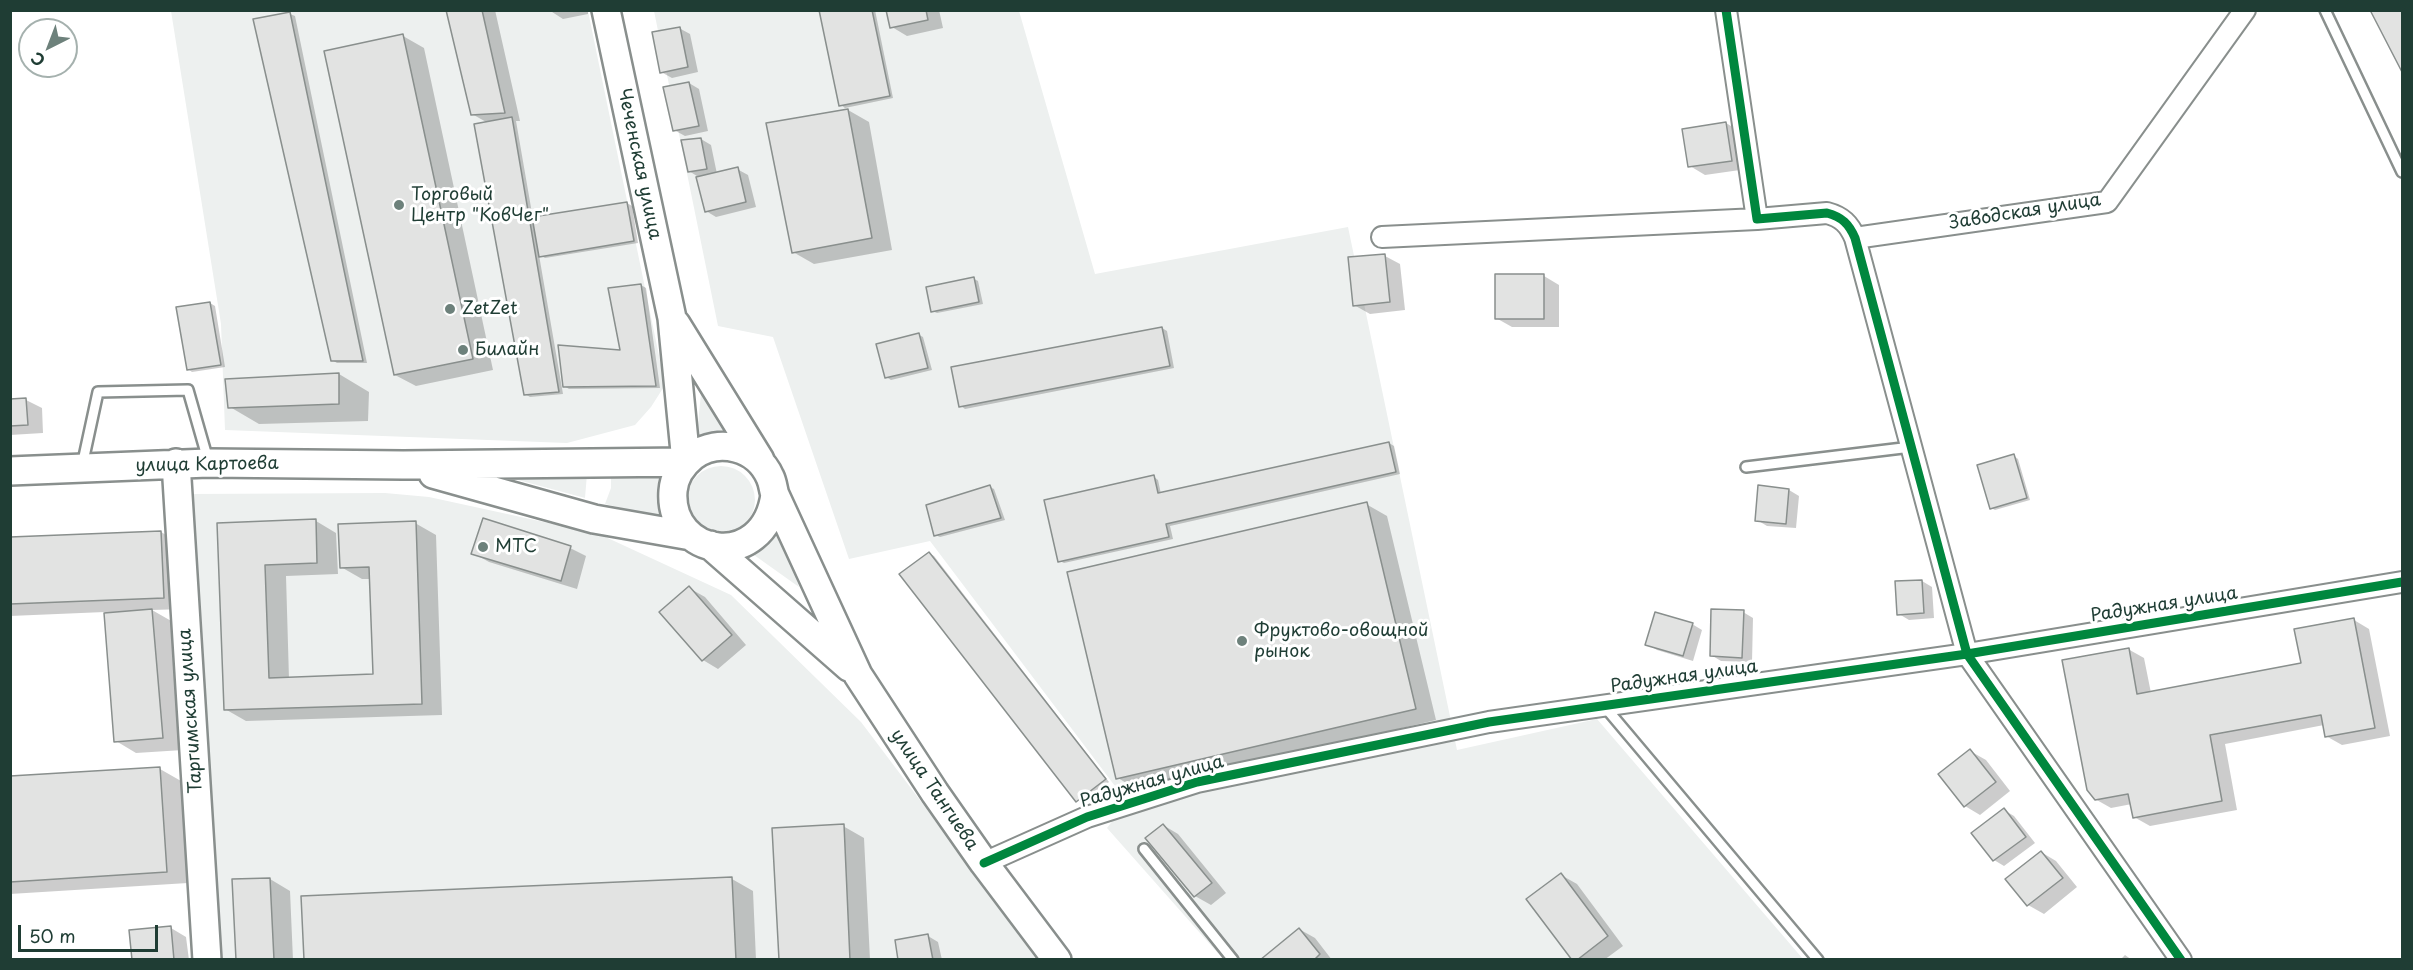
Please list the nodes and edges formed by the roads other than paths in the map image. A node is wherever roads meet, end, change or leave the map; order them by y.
1 (606, 10) edge
2 (1726, 10) edge
3 (2245, 10) edge
4 (2325, 10) edge
5 (2403, 172) edge
6 (1757, 219) junction
7 (1382, 237) dead end
8 (1855, 238) junction
9 (672, 318) junction
10 (1911, 447) junction
11 (686, 462) junction
12 (176, 463) junction
13 (208, 463) junction
14 (762, 463) junction
15 (403, 465) junction
16 (1746, 467) dead end
17 (82, 468) junction
18 (10, 471) edge
19 (775, 495) junction
20 (701, 540) junction
21 (2403, 582) edge
22 (1967, 654) junction
23 (858, 675) junction
24 (1604, 706) junction
25 (1144, 849) dead end
26 (984, 863) junction
27 (207, 960) edge
28 (1057, 960) edge
29 (1233, 960) edge
30 (1818, 960) edge
31 (2181, 960) edge

1 - 9 main road, Чеченская улица
2 - 6 street
3 - 8 street, Заводская улица
4 - 5 lane
6 - 7 street
6 - 8 street
8 - 10 street
9 - 11 main road, Чеченская улица
9 - 14 main road, Чеченская улица
10 - 16 lane
10 - 22 street
11 - 14 main road
11 - 15 main road, улица Картоева
11 - 20 main road
12 - 13 main road, улица Картоева
12 - 17 main road, улица Картоева
12 - 27 main road, Таргимская улица
13 - 15 main road, улица Картоева
13 - 17 lane
14 - 19 main road
15 - 20 main road, улица Картоева
17 - 18 main road, улица Картоева
19 - 20 main road
19 - 23 main road
20 - 23 main road
21 - 22 street, Радужная улица
22 - 24 street, Радужная улица
22 - 31 street
23 - 26 main road, улица Тангиева
24 - 26 street, Радужная улица
24 - 30 lane
25 - 29 lane
26 - 28 main road, улица Тангиева

